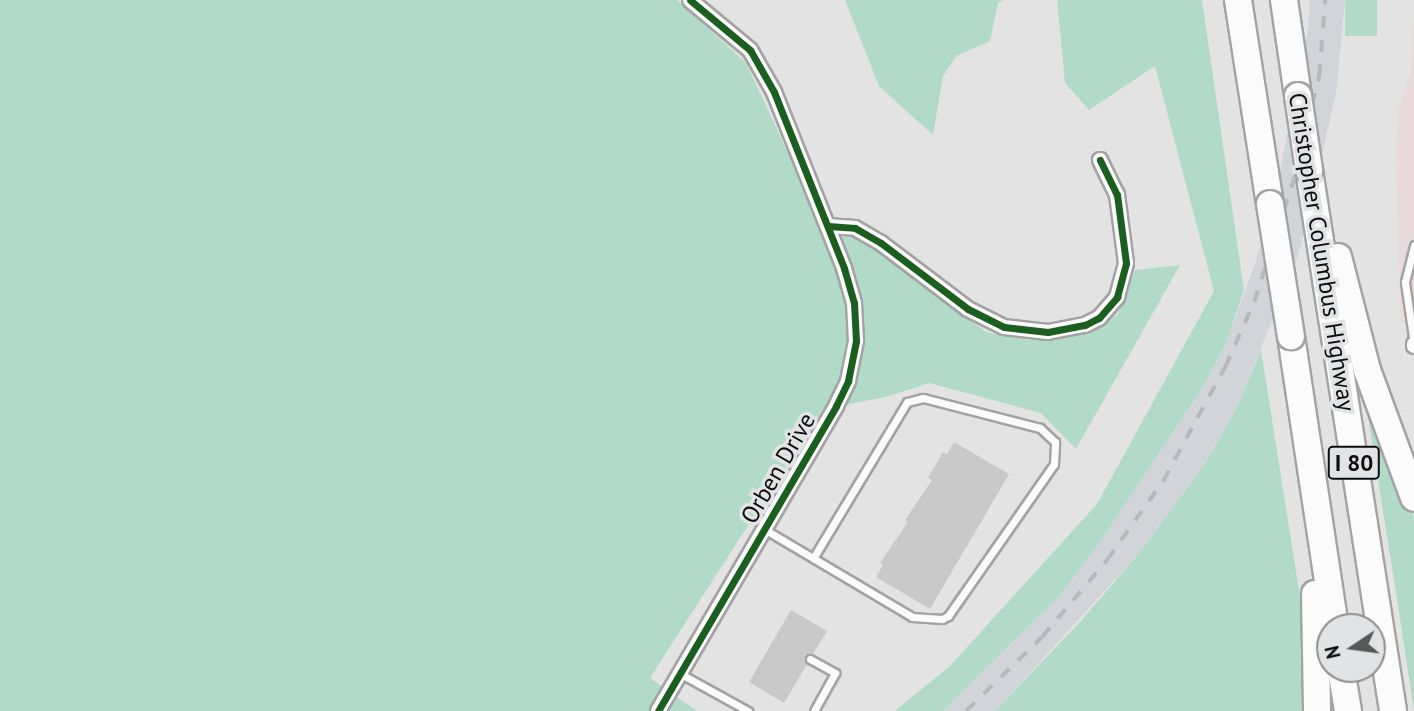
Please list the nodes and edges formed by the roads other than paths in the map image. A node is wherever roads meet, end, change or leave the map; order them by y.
1 (690, 0) edge
2 (1238, 0) edge
3 (1284, 0) edge
4 (1100, 160) dead end
5 (1314, 191) junction
6 (828, 226) junction
7 (1414, 245) edge
8 (1414, 345) edge
9 (1310, 466) junction
10 (1414, 498) edge
11 (764, 529) junction
12 (814, 557) junction
13 (1333, 613) edge
14 (810, 659) dead end
15 (680, 673) junction
16 (1343, 683) edge
17 (658, 711) edge
18 (748, 711) edge
19 (814, 711) edge
20 (1317, 711) edge
21 (1348, 711) edge
22 (1392, 711) edge

1 - 6 street, Orben Drive
2 - 9 highway, Christopher Columbus Highway / I 80, bridge
3 - 5 highway, Christopher Columbus Highway / I 80, bridge
4 - 6 street
5 - 10 highway
5 - 22 highway, Christopher Columbus Highway / I 80
6 - 11 street, Orben Drive
7 - 8 lane
9 - 13 highway, Christopher Columbus Highway / I 80
9 - 20 highway
11 - 12 lane
11 - 15 street, Orben Drive
12 - 12 lane
14 - 19 lane
15 - 17 street, Orben Drive
15 - 18 lane
16 - 21 highway

